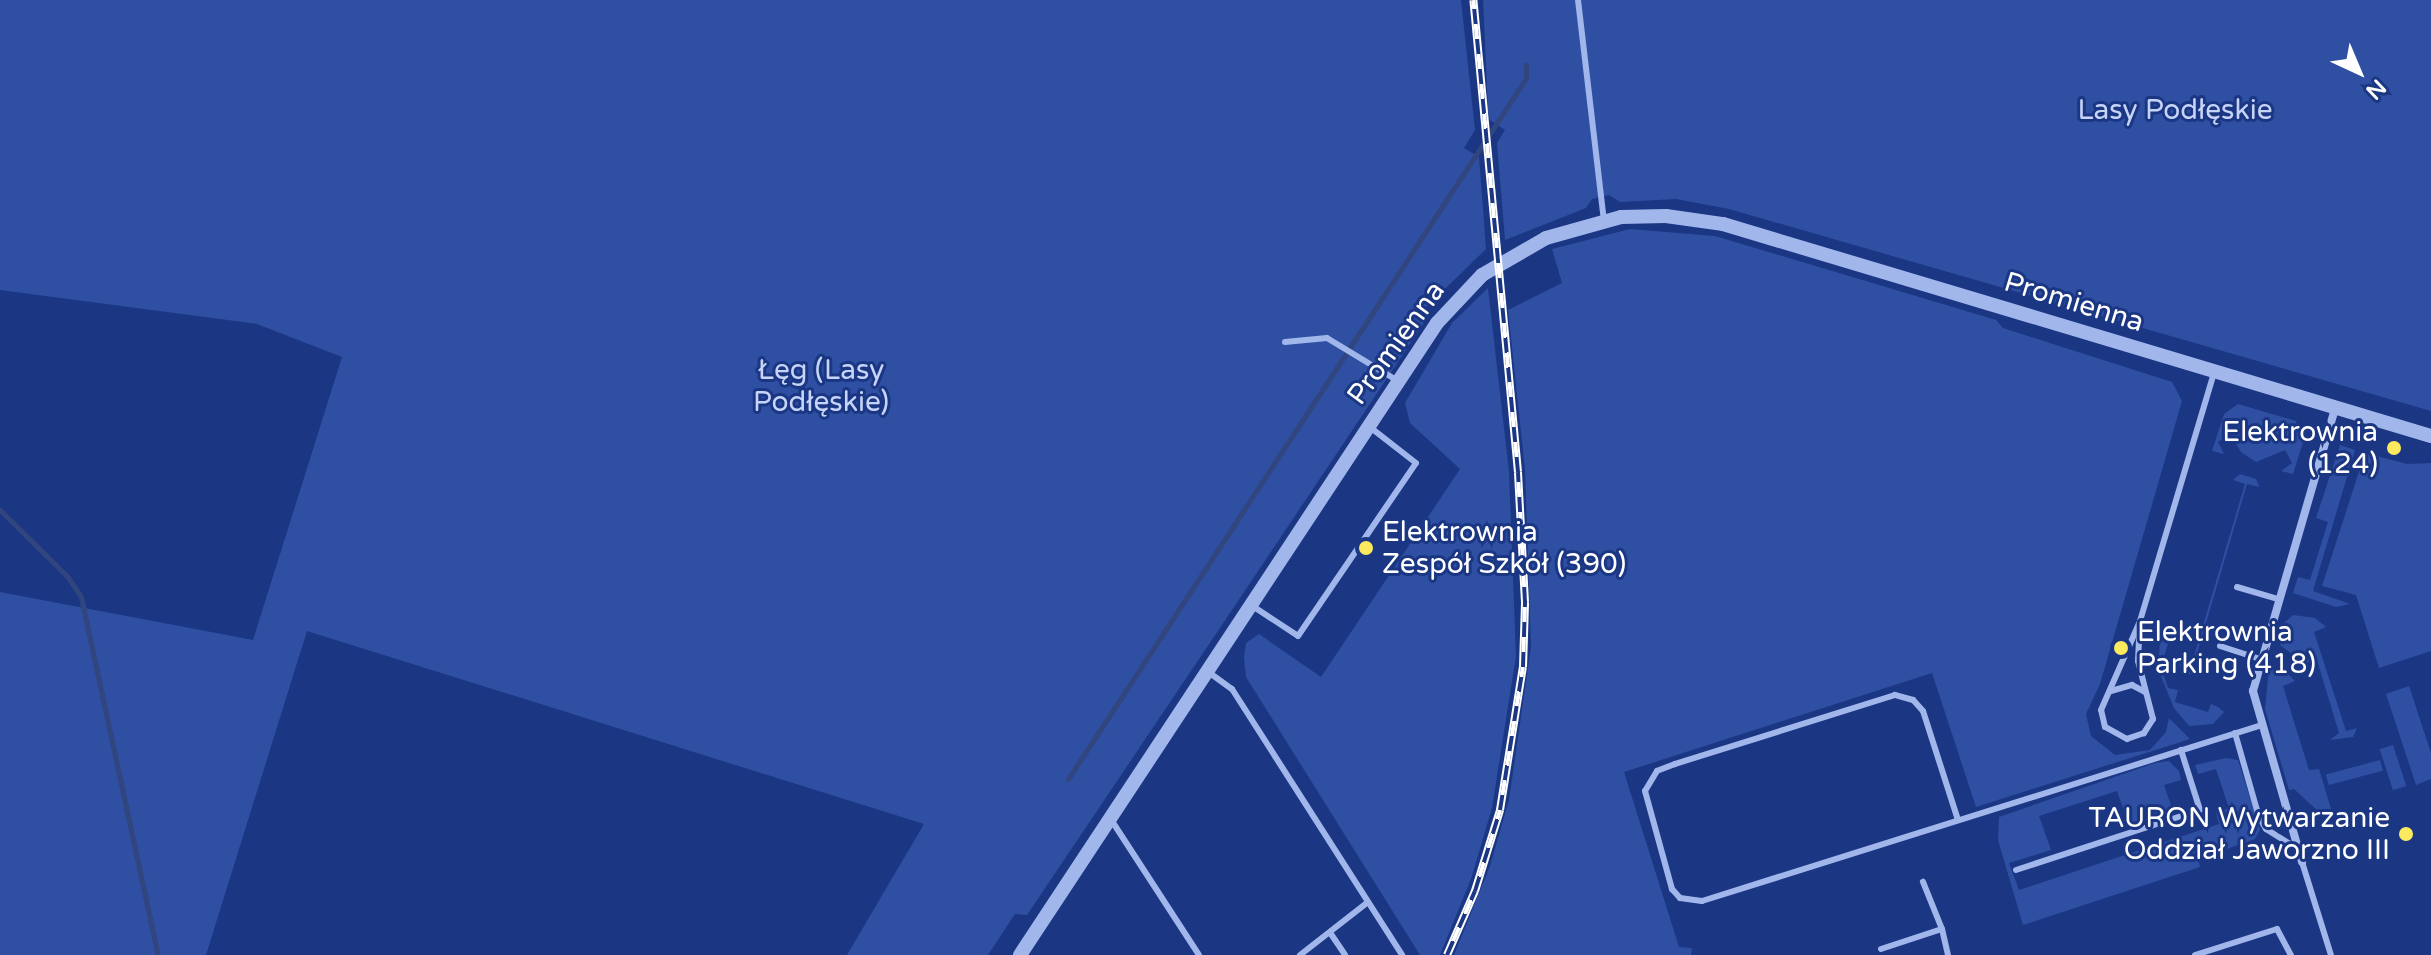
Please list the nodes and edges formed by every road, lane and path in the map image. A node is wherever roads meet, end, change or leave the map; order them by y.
1 (1578, 0) edge
2 (1604, 221) junction
3 (1285, 342) dead end
4 (2214, 372) junction
5 (1398, 381) junction
6 (2335, 408) junction
7 (1368, 426) junction
8 (2431, 436) edge
9 (2237, 587) dead end
10 (2278, 599) junction
11 (1251, 605) junction
12 (2140, 621) junction
13 (2220, 646) dead end
14 (2260, 659) junction
15 (1207, 671) junction
16 (2108, 694) junction
17 (2147, 694) junction
18 (2259, 726) junction
19 (2235, 733) junction
20 (2181, 750) junction
21 (1110, 818) junction
22 (1958, 820) junction
23 (2298, 849) junction
24 (2302, 862) joint
25 (2016, 870) dead end
26 (1923, 882) dead end
27 (1368, 902) junction
28 (1942, 929) junction
29 (1331, 934) junction
30 (1881, 949) dead end
31 (1020, 955) edge
32 (1199, 955) edge
33 (1300, 955) edge
34 (1345, 955) edge
35 (1402, 955) edge
36 (1948, 955) edge
37 (2195, 955) edge
38 (2291, 955) edge
39 (2331, 955) edge

1 - 2 lane
2 - 4 street, Promienna
2 - 5 street, Promienna
3 - 5 lane
4 - 6 street, Promienna
4 - 12 lane
5 - 7 street, Promienna
6 - 8 street, Promienna
6 - 10 street
7 - 11 street, Promienna
7 - 11 lane
9 - 10 lane
10 - 14 street
11 - 15 street, Promienna
12 - 16 lane
12 - 17 lane
13 - 14 lane
14 - 18 street
15 - 21 street, Promienna
15 - 27 lane
16 - 17 lane
16 - 17 lane
18 - 19 lane
18 - 23 street
19 - 20 lane
19 - 23 lane
20 - 22 lane
20 - 25 lane
21 - 31 street, Promienna
21 - 32 lane
22 - 22 lane
23 - 24 street
24 - 39 lane
26 - 28 lane
27 - 29 lane
27 - 35 lane
28 - 30 lane
28 - 36 lane
29 - 33 lane
29 - 34 lane
37 - 38 lane

